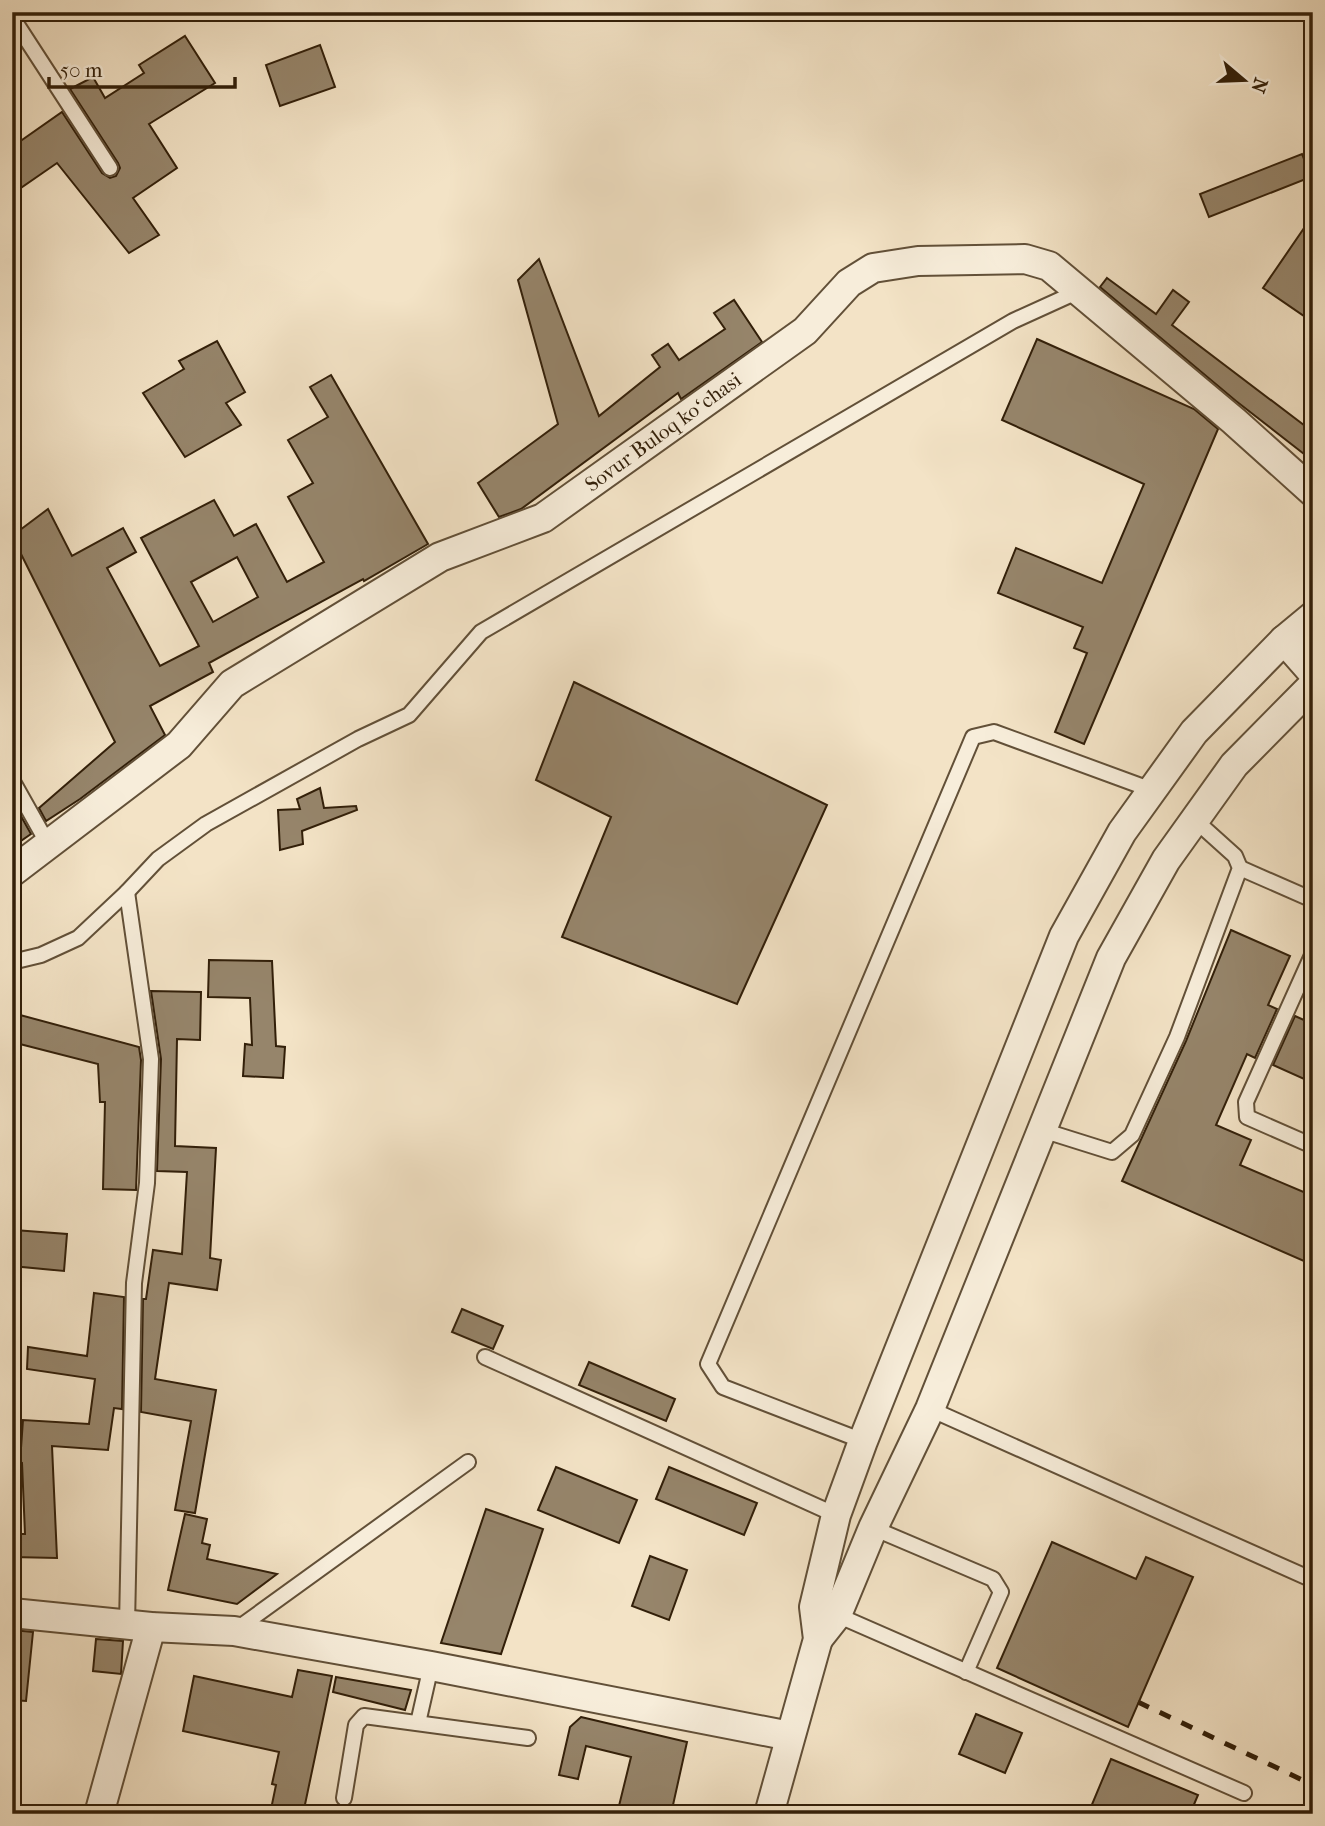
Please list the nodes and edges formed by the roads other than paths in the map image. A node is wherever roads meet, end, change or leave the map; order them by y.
1 (12, 16) edge
2 (110, 168) dead end
3 (1079, 291) junction
4 (1313, 492) edge
5 (1313, 616) edge
6 (1283, 640) junction
7 (1313, 673) edge
8 (1313, 685) edge
9 (12, 780) edge
10 (1152, 790) junction
11 (1195, 820) junction
12 (48, 844) junction
13 (1240, 868) junction
14 (12, 872) edge
15 (127, 892) junction
16 (1313, 900) edge
17 (1313, 953) edge
18 (12, 962) edge
19 (1042, 1130) junction
20 (1313, 1146) edge
21 (485, 1357) dead end
22 (930, 1409) junction
23 (860, 1450) junction
24 (468, 1462) dead end
25 (897, 1474) junction
26 (836, 1515) junction
27 (873, 1528) junction
28 (1313, 1580) edge
29 (12, 1613) edge
30 (838, 1615) junction
31 (139, 1626) junction
32 (234, 1632) junction
33 (818, 1639) junction
34 (431, 1666) junction
35 (966, 1672) junction
36 (418, 1723) junction
37 (790, 1735) junction
38 (528, 1738) dead end
39 (1244, 1793) dead end
40 (344, 1798) dead end
41 (99, 1814) edge
42 (769, 1814) edge

1 - 2 lane
3 - 4 street, Sovur Buloq koʻchasi
3 - 12 street, Sovur Buloq koʻchasi
3 - 15 lane
5 - 6 street
6 - 7 street
6 - 10 street
8 - 11 street
9 - 12 lane
10 - 23 street
10 - 23 lane
11 - 13 lane
11 - 19 street
12 - 14 street, Sovur Buloq koʻchasi
13 - 16 lane
13 - 19 lane
15 - 18 lane
15 - 31 lane
17 - 20 lane
19 - 22 street
21 - 26 lane
22 - 25 street
22 - 28 lane
23 - 25 street
23 - 26 street
24 - 32 lane
25 - 27 street
26 - 33 street
27 - 30 street
27 - 35 lane
29 - 31 street
30 - 33 street
30 - 35 lane
31 - 32 street
31 - 41 street
32 - 34 street
33 - 37 street
34 - 36 lane
34 - 37 street
35 - 39 lane
36 - 38 lane
36 - 40 lane
37 - 42 street

